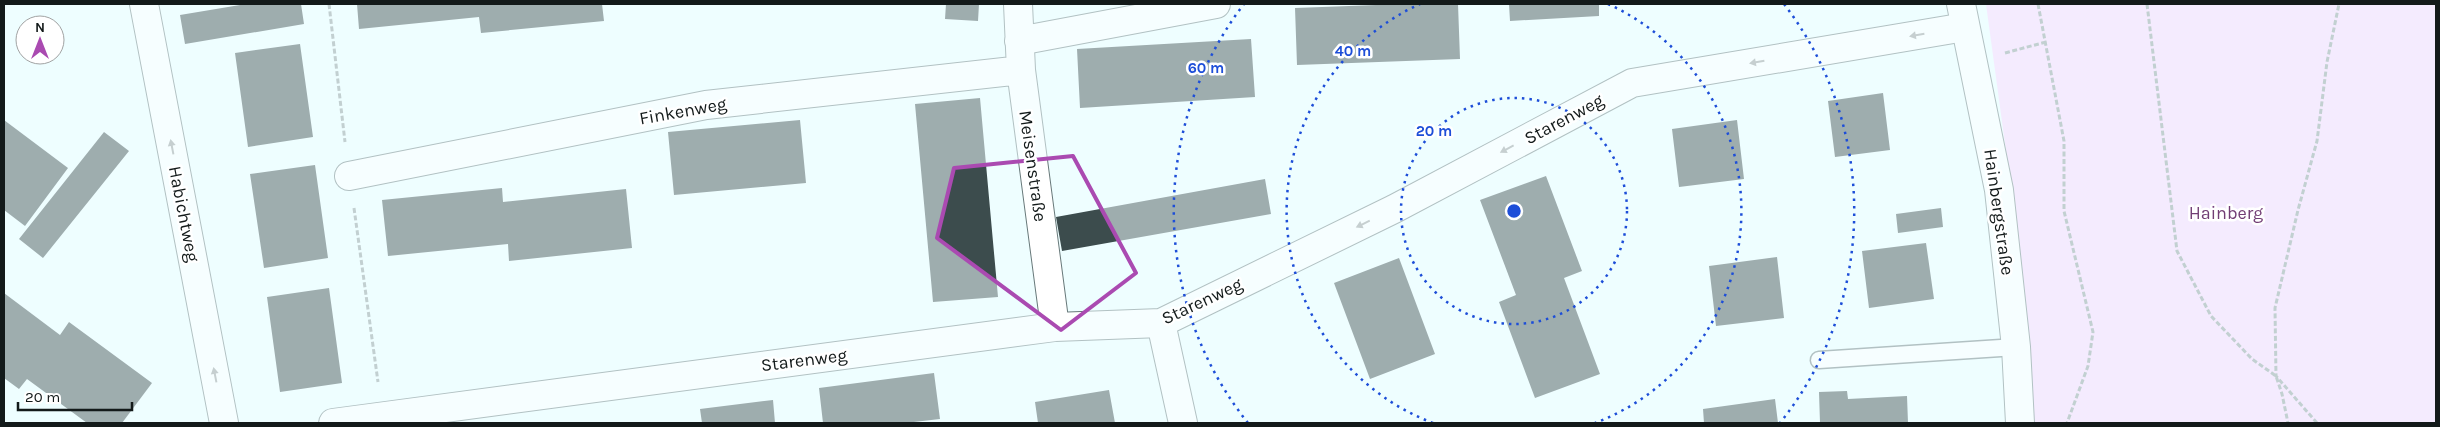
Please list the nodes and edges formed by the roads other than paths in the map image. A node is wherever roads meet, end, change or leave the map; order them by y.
1 (144, 4) edge
2 (1018, 4) edge
3 (1216, 4) edge
4 (1963, 15) edge
5 (1019, 41) junction
6 (1021, 70) junction
7 (349, 176) dead end
8 (1161, 323) junction
9 (1055, 327) junction
10 (2016, 347) junction
11 (1819, 360) dead end
12 (224, 423) edge
13 (334, 423) edge
14 (1183, 423) edge
15 (2020, 423) edge

12 -> 1 street, Habichtweg
2 - 5 street, Meisenstraße
3 - 5 street
4 -> 8 street, Starenweg
4 - 10 street, Hainbergstraße
5 - 6 street, Meisenstraße
6 - 7 street, Finkenweg
6 - 9 street, Meisenstraße
8 - 9 street, Starenweg
8 - 14 street
9 - 13 street, Starenweg
10 - 11 lane
10 - 15 street, Hainbergstraße

